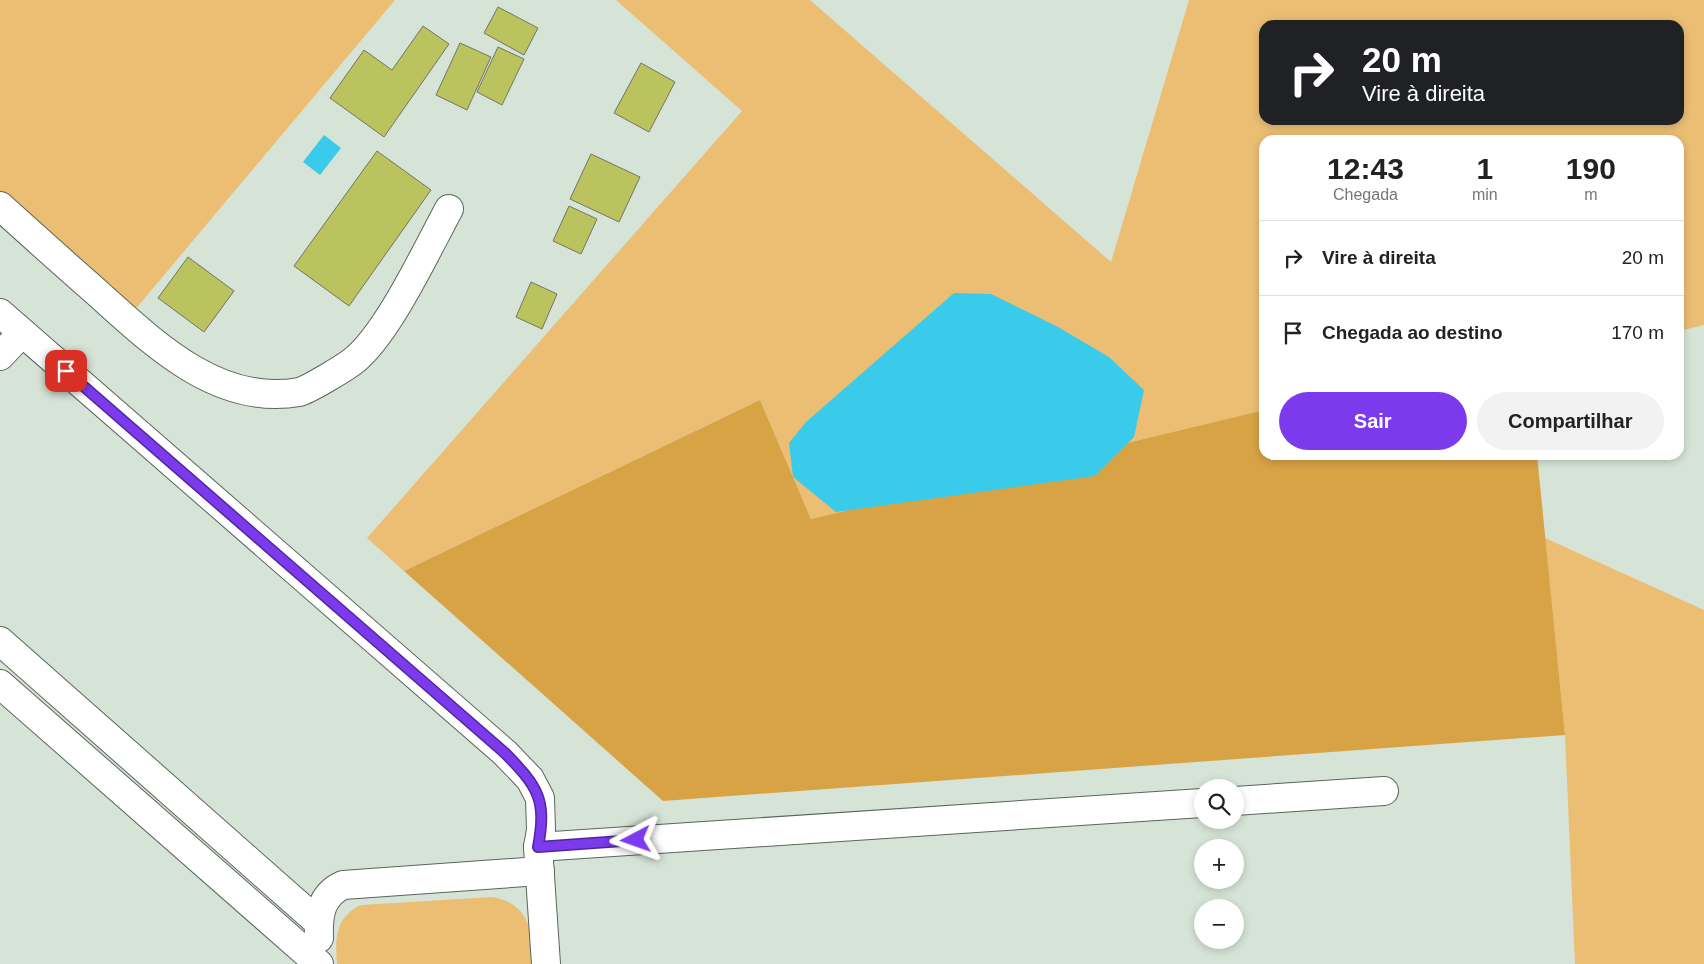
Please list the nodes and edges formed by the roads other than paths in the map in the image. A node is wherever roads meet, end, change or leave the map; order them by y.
1 (0, 206) edge
2 (450, 209) dead end
3 (0, 313) edge
4 (22, 333) junction
5 (0, 356) edge
6 (0, 641) edge
7 (0, 684) edge
8 (1384, 791) dead end
9 (1244, 800) edge
10 (1194, 804) edge
11 (539, 859) junction
12 (318, 922) junction
13 (320, 964) edge
14 (546, 964) edge

1 - 2 street
3 - 4 street
4 - 5 street
4 - 11 street
6 - 12 street
7 - 13 street
8 - 9 street
10 - 11 street
11 - 12 street
11 - 14 street
12 - 13 street

